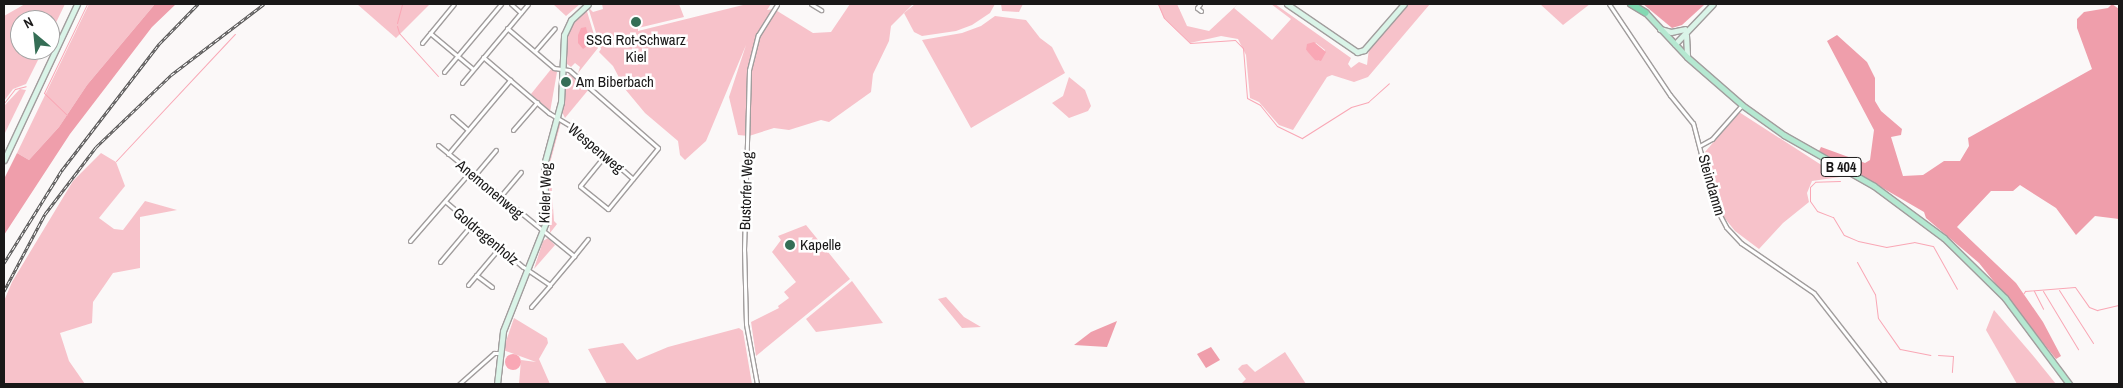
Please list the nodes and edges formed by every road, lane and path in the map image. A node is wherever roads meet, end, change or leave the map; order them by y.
1 (77, 4) edge
2 (502, 4) edge
3 (511, 4) edge
4 (528, 4) edge
5 (588, 4) edge
6 (777, 4) edge
7 (811, 4) edge
8 (1200, 4) edge
9 (1287, 4) edge
10 (1404, 4) edge
11 (1609, 4) edge
12 (1631, 4) edge
13 (1637, 4) edge
14 (1713, 4) edge
15 (453, 5) edge
16 (821, 10) dead end
17 (1201, 11) dead end
18 (521, 13) junction
19 (1646, 14) junction
20 (508, 28) junction
21 (555, 28) dead end
22 (1660, 28) junction
23 (1687, 30) junction
24 (430, 33) junction
25 (1673, 42) junction
26 (422, 43) dead end
27 (535, 52) junction
28 (457, 56) junction
29 (483, 57) junction
30 (1687, 57) junction
31 (473, 69) junction
32 (563, 69) junction
33 (444, 72) dead end
34 (510, 80) junction
35 (462, 83) dead end
36 (537, 102) junction
37 (1742, 105) junction
38 (452, 116) dead end
39 (558, 116) junction
40 (468, 130) junction
41 (513, 130) dead end
42 (1701, 145) junction
43 (438, 146) dead end
44 (496, 150) dead end
45 (448, 154) junction
46 (606, 154) junction
47 (4, 160) edge
48 (470, 172) junction
49 (521, 172) dead end
50 (474, 176) junction
51 (634, 179) junction
52 (499, 198) junction
53 (446, 202) junction
54 (472, 224) junction
55 (542, 232) junction
56 (588, 239) dead end
57 (410, 241) dead end
58 (500, 247) junction
59 (574, 256) junction
60 (440, 262) dead end
61 (528, 270) junction
62 (476, 275) junction
63 (468, 285) dead end
64 (550, 285) junction
65 (492, 287) dead end
66 (531, 307) dead end
67 (498, 353) junction
68 (458, 384) edge
69 (497, 384) edge
70 (757, 384) edge
71 (1885, 384) edge
72 (2069, 384) edge

1 - 47 street
2 - 28 street
3 - 18 street
4 - 18 street
5 - 32 street, Kieler Weg
6 - 70 street, Bustorfer Weg
7 - 16 street
8 - 17 street
9 - 10 street
11 - 42 street, Steindamm
12 - 19 highway, B 404
13 - 19 highway, B 404
14 - 23 street
15 - 24 street
18 - 20 street
19 - 22 main road, B 404
20 - 27 street
20 - 29 street
21 - 27 street
22 - 23 street
22 - 25 main road, B 404
23 - 25 street
23 - 30 street
24 - 26 street
24 - 28 street
25 - 30 main road, B 404
27 - 32 street
28 - 31 street
28 - 33 street
29 - 31 street
29 - 34 street
30 - 37 main road, B 404
31 - 35 street
32 - 39 street, Kieler Weg
32 - 51 street
34 - 36 street
34 - 40 street
36 - 39 street
36 - 41 street
37 - 42 street
37 - 72 main road, B 404
38 - 40 street
39 - 46 street, Wespenweg
39 - 55 street, Kieler Weg
40 - 45 street
42 - 71 street, Steindamm
43 - 45 street, Anemonenweg
44 - 50 street
45 - 48 street, Anemonenweg
46 - 51 street, Wespenweg
46 - 51 street
48 - 50 street, Anemonenweg
48 - 53 street
49 - 52 street
50 - 52 street, Anemonenweg
52 - 55 street, Anemonenweg
53 - 54 street, Goldregenholz
53 - 57 street
54 - 58 street, Goldregenholz
54 - 60 street
55 - 59 street, Anemonenweg
55 - 61 street, Kieler Weg
56 - 59 street
58 - 61 street, Goldregenholz
58 - 62 street
59 - 64 street
61 - 64 street, Goldregenholz
61 - 67 street, Kieler Weg
62 - 63 street
62 - 65 street
64 - 66 street
67 - 68 street
67 - 69 street, Kieler Weg

